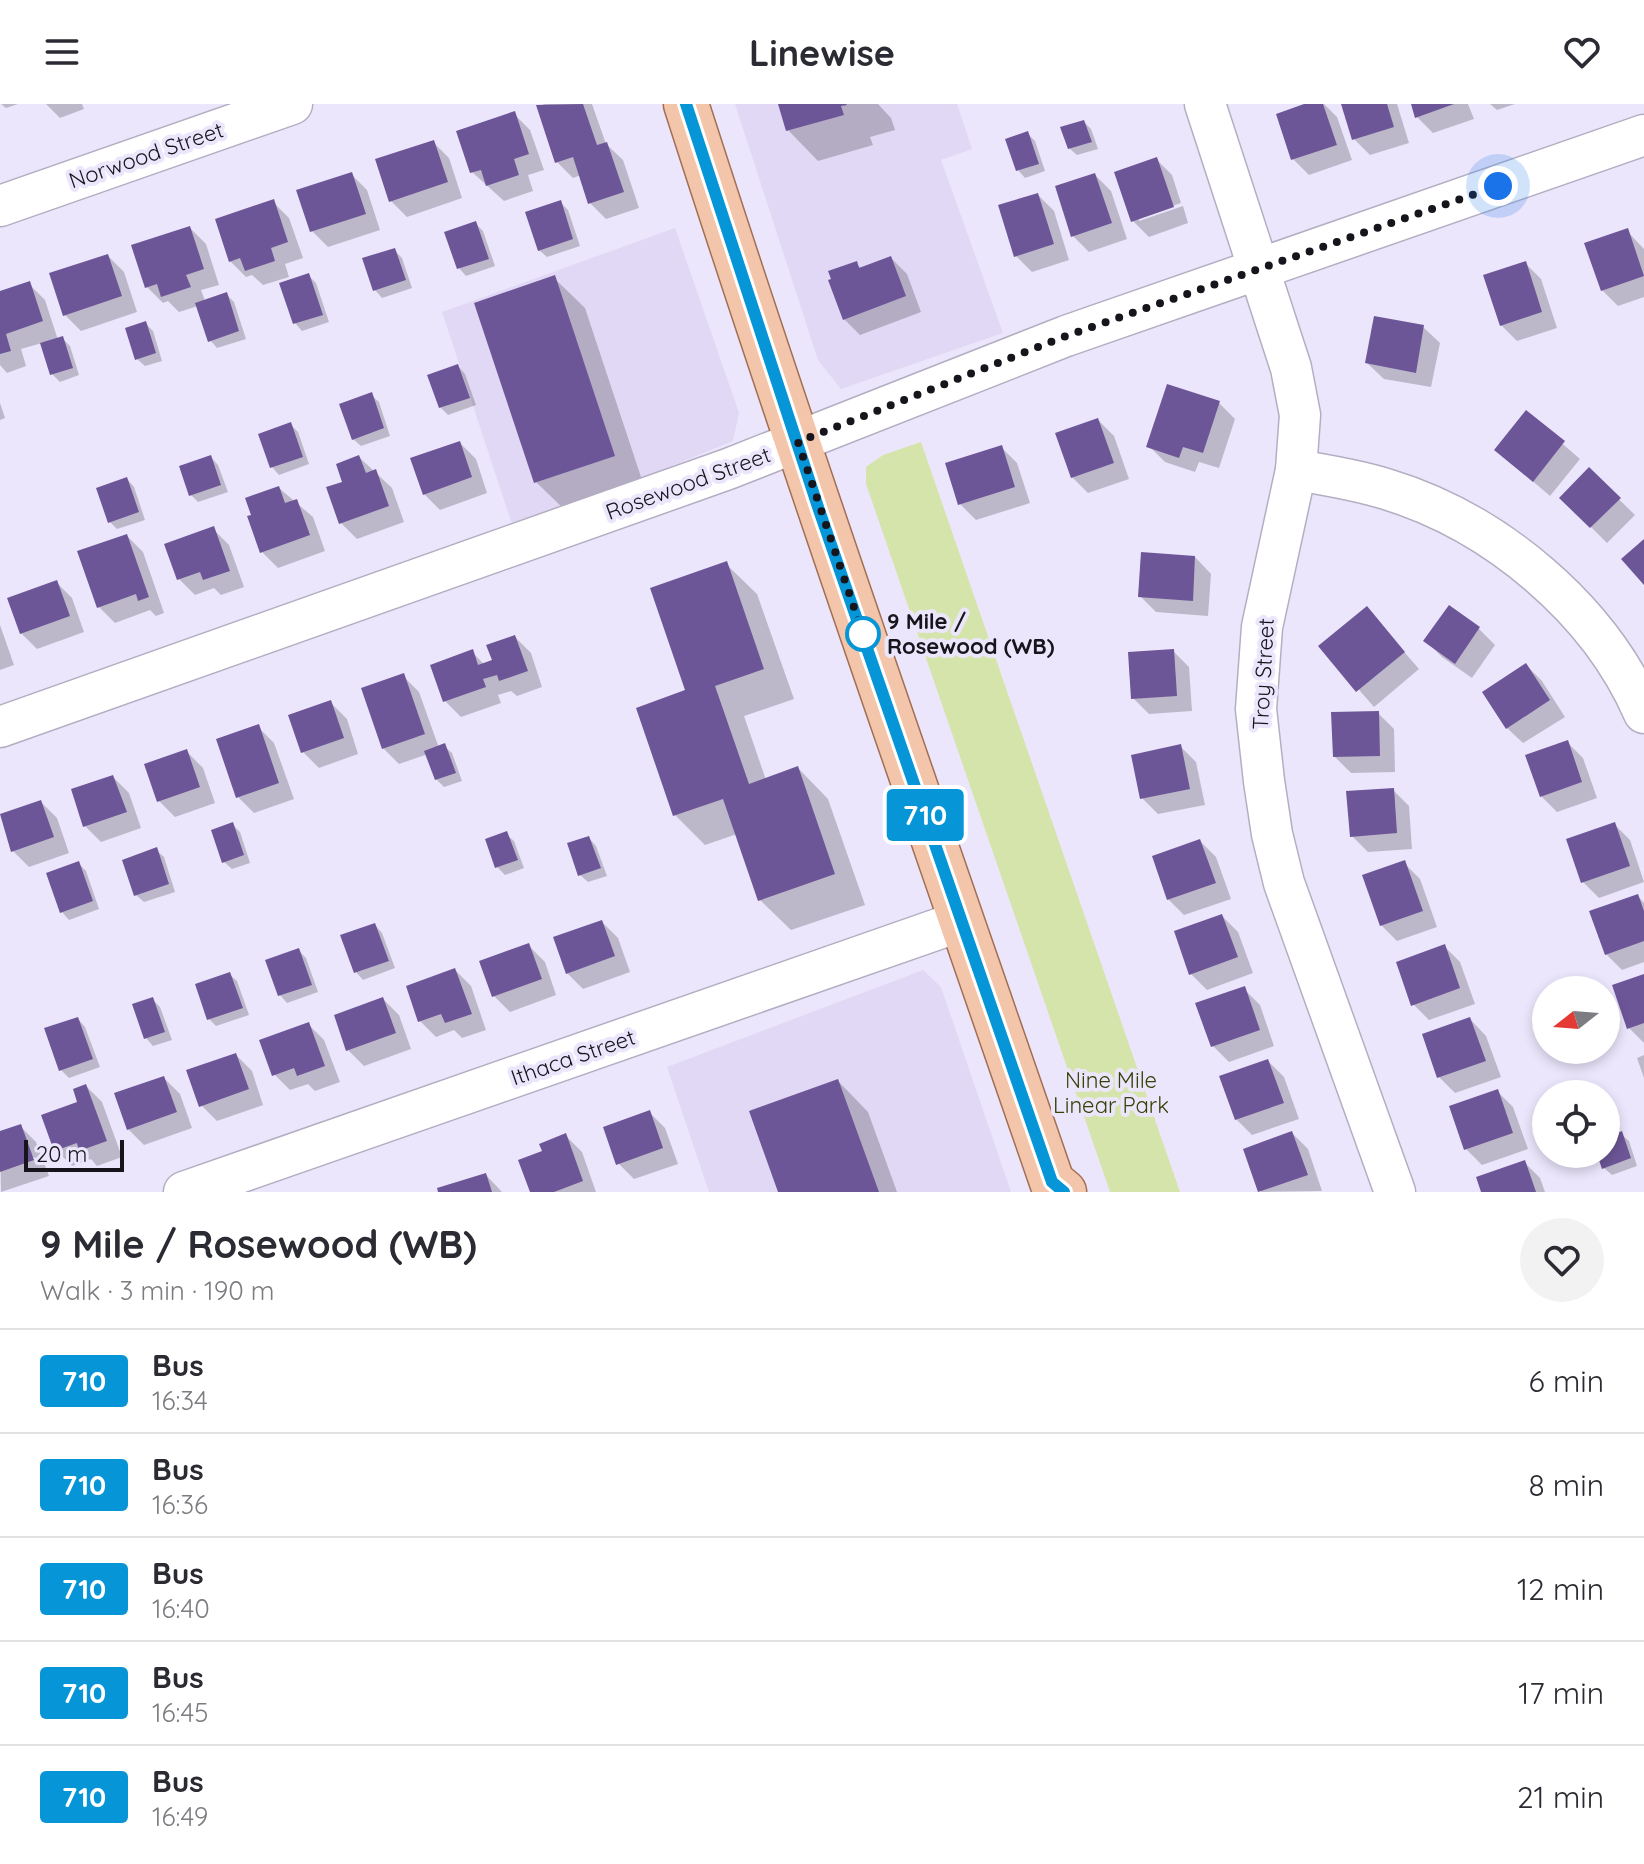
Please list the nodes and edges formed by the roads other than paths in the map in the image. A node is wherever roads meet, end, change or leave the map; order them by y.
1 (292, 104) edge
2 (686, 104) edge
3 (1205, 104) edge
4 (1644, 135) edge
5 (0, 206) edge
6 (1259, 269) junction
7 (798, 442) junction
8 (1296, 470) junction
9 (1644, 713) edge
10 (0, 727) edge
11 (961, 921) junction
12 (1055, 1189) edge
13 (184, 1192) edge
14 (1395, 1192) edge

1 - 5 street, Norwood Street
2 - 7 main road
3 - 6 street, Troy Street
4 - 6 street, Rosewood Street
6 - 7 street, Rosewood Street
6 - 8 street, Troy Street
7 - 10 street, Rosewood Street
7 - 11 main road
8 - 9 street
8 - 14 street, Troy Street
11 - 12 main road
11 - 13 street, Ithaca Street

